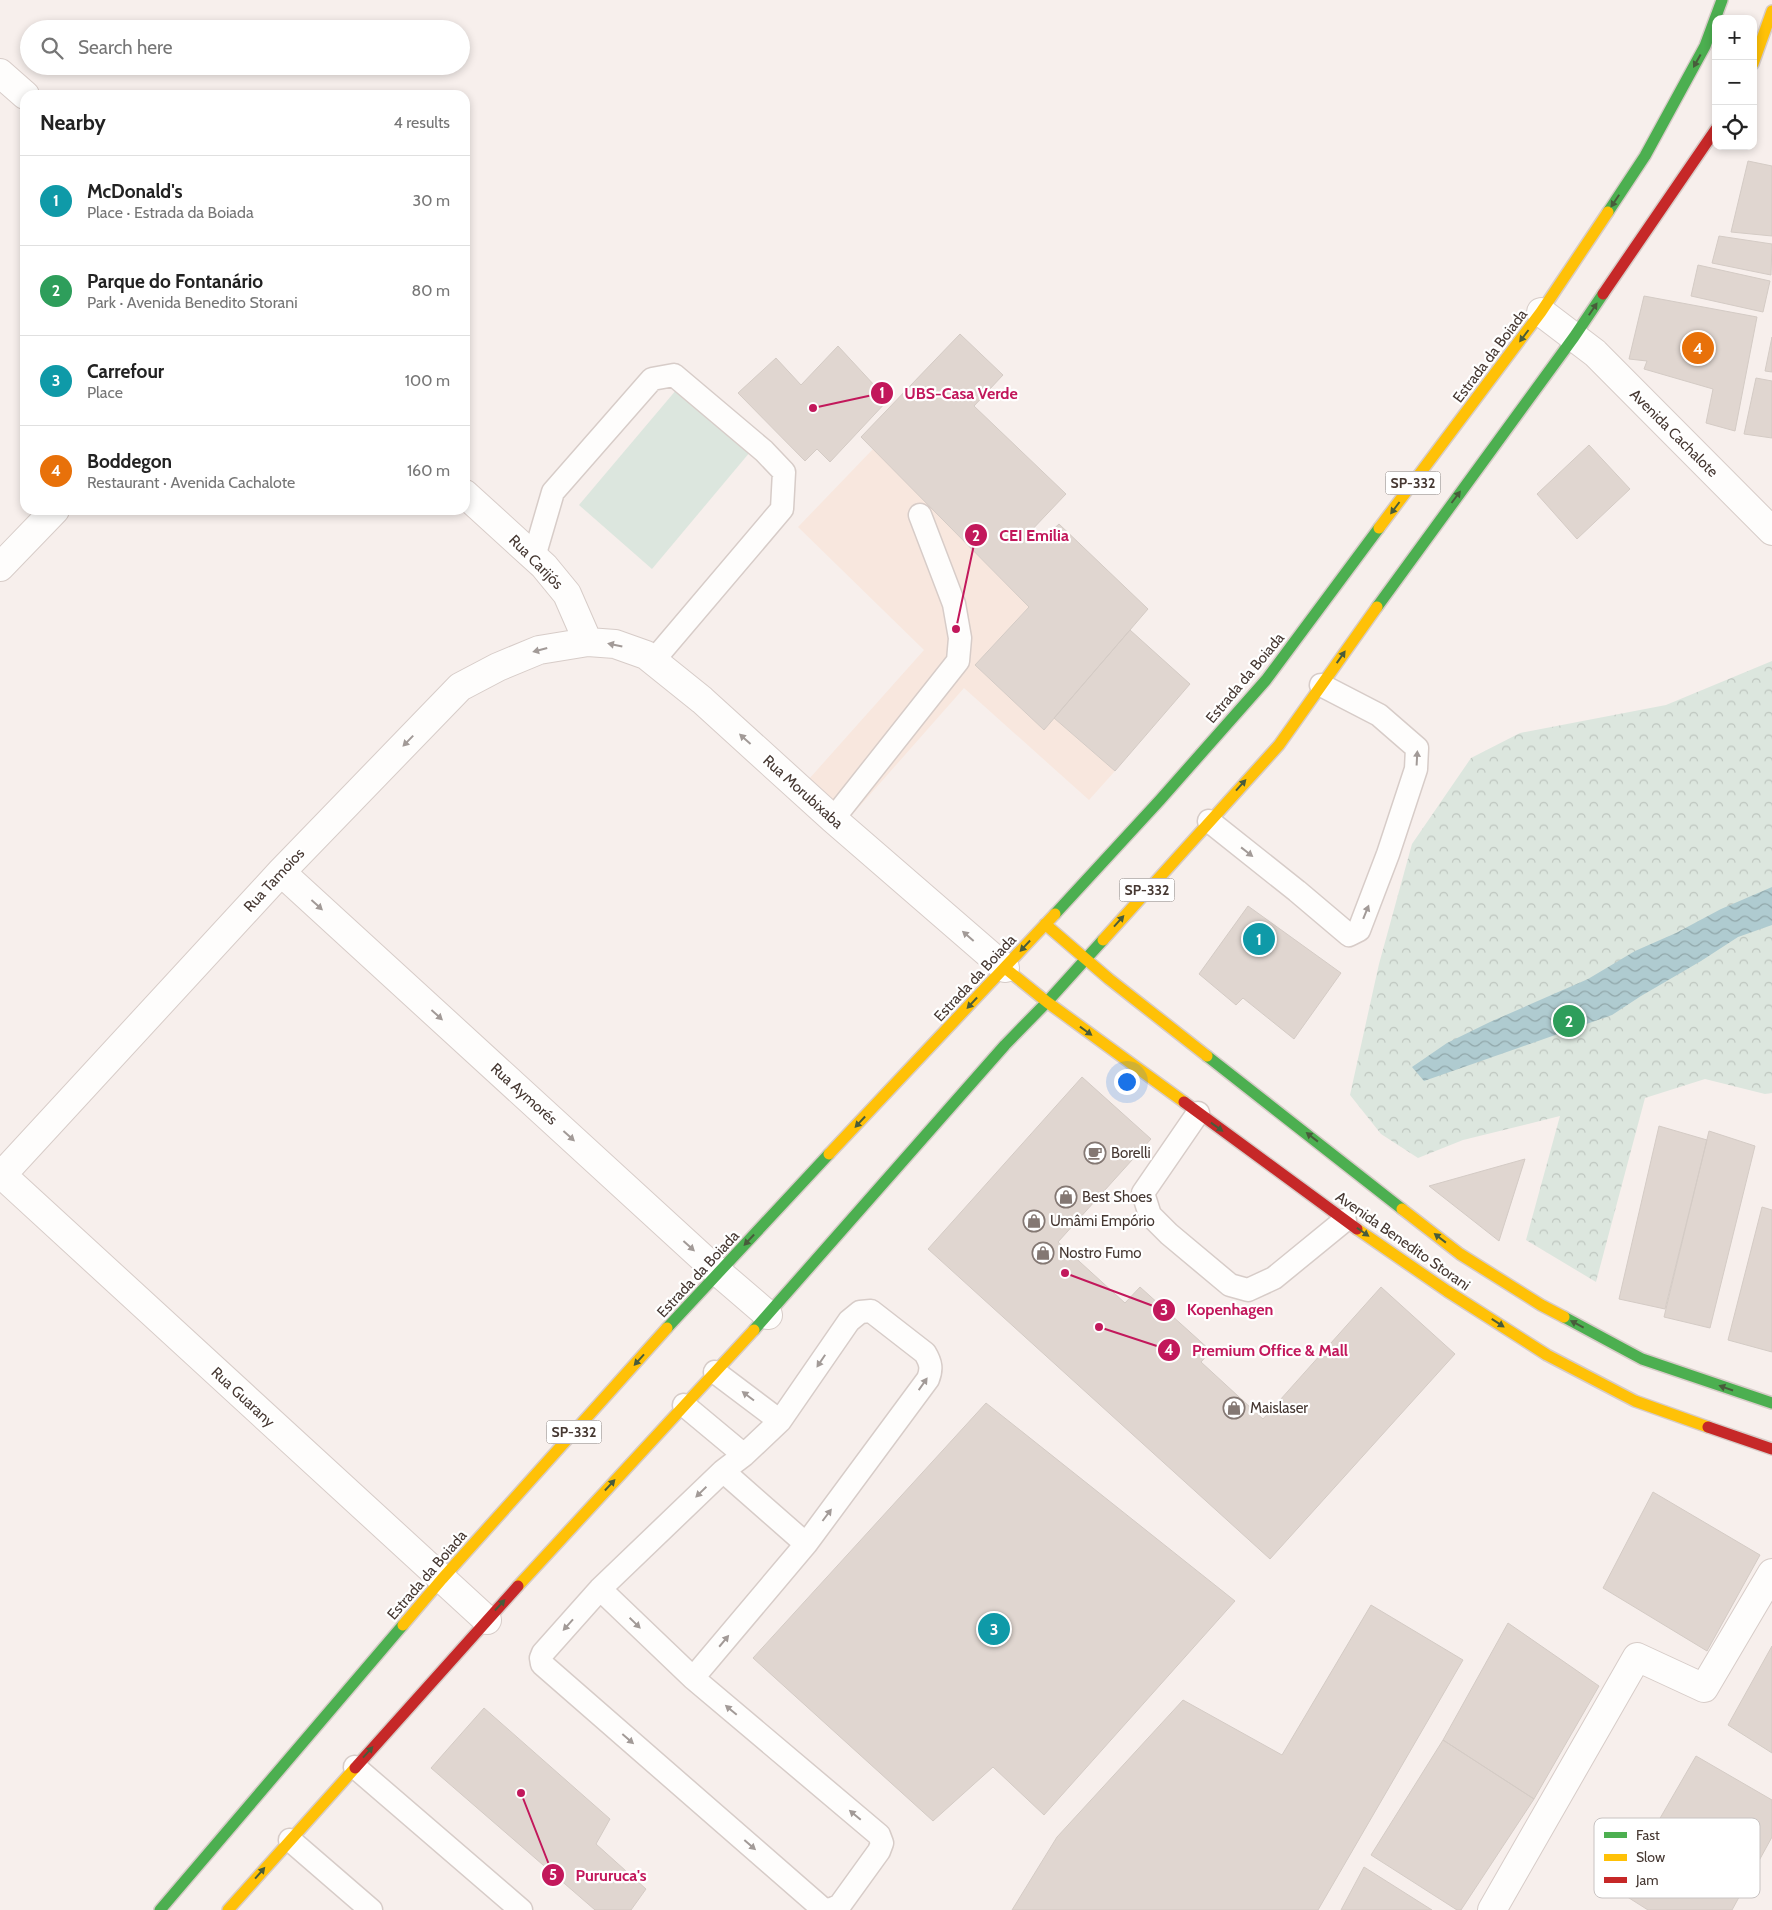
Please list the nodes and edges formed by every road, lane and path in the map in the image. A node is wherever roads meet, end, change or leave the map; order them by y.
1 (1722, 0) edge
2 (1772, 11) edge
3 (1754, 60) edge
4 (0, 73) edge
5 (20, 91) edge
6 (1712, 135) edge
7 (1541, 312) junction
8 (1574, 337) junction
9 (470, 499) edge
10 (50, 515) edge
11 (920, 515) dead end
12 (1772, 531) edge
13 (534, 557) junction
14 (0, 568) edge
15 (588, 642) junction
16 (653, 661) junction
17 (1321, 685) junction
18 (833, 819) junction
19 (1209, 821) junction
20 (281, 872) junction
21 (1045, 924) junction
22 (1086, 958) junction
23 (1005, 968) junction
24 (1047, 1002) junction
25 (1198, 1113) junction
26 (1, 1175) edge
27 (1345, 1220) junction
28 (718, 1272) junction
29 (768, 1315) junction
30 (715, 1372) junction
31 (1772, 1403) edge
32 (684, 1405) junction
33 (780, 1421) junction
34 (1772, 1449) edge
35 (744, 1455) junction
36 (722, 1471) junction
37 (806, 1544) junction
38 (1772, 1573) edge
39 (442, 1579) junction
40 (600, 1589) junction
41 (486, 1620) junction
42 (693, 1678) junction
43 (355, 1767) junction
44 (290, 1840) junction
45 (160, 1910) edge
46 (228, 1910) edge
47 (370, 1910) edge
48 (521, 1910) edge
49 (1492, 1910) edge

1 -> 7 main road, Estrada da Boiada / SP-332
2 - 3 main road
4 - 5 street
8 -> 6 main road, SP-332
7 - 8 street, Avenida Cachalote
7 -> 21 main road, Estrada da Boiada / SP-332
8 - 12 street, Avenida Cachalote
17 -> 8 main road, SP-332
9 - 13 street, Rua Carijós
10 - 14 street
11 - 18 lane
13 - 15 street, Rua Carijós
13 - 16 lane
16 -> 15 street, Rua Morubixaba
15 -> 20 street, Rua Tamoios
18 -> 16 street, Rua Morubixaba
19 -> 17 main road, SP-332
19 -> 17 lane
23 -> 18 street, Rua Morubixaba
22 -> 19 main road, SP-332
20 - 26 street, Rua Tamoios
20 -> 28 street, Rua Aymorés
21 - 22 main road, Avenida Benedito Storani
21 -> 23 main road, Estrada da Boiada / SP-332
22 - 24 main road, SP-332
31 -> 22 main road, Avenida Benedito Storani
23 - 24 main road, Avenida Benedito Storani
23 -> 28 main road, Estrada da Boiada / SP-332
24 -> 25 main road, Avenida Benedito Storani
24 - 29 main road, SP-332
25 -> 27 main road, Avenida Benedito Storani
25 - 27 lane
26 - 39 street, Rua Guarany
27 -> 34 main road, Avenida Benedito Storani
28 - 29 street, Rua Aymorés
28 -> 39 main road, Estrada da Boiada / SP-332
29 - 30 main road, SP-332
30 - 32 main road, SP-332
33 -> 30 lane
32 - 35 lane
41 -> 32 main road, SP-332
33 - 35 lane
37 -> 33 lane
35 - 36 lane
36 - 37 lane
36 -> 40 lane
42 -> 37 lane
38 - 49 street
39 - 41 street, Rua Guarany
39 - 45 main road, Estrada da Boiada / SP-332
40 -> 42 lane
40 -> 42 lane
43 -> 41 main road, SP-332
43 - 44 main road, SP-332
43 - 48 lane
46 -> 44 main road, SP-332
44 - 47 lane

